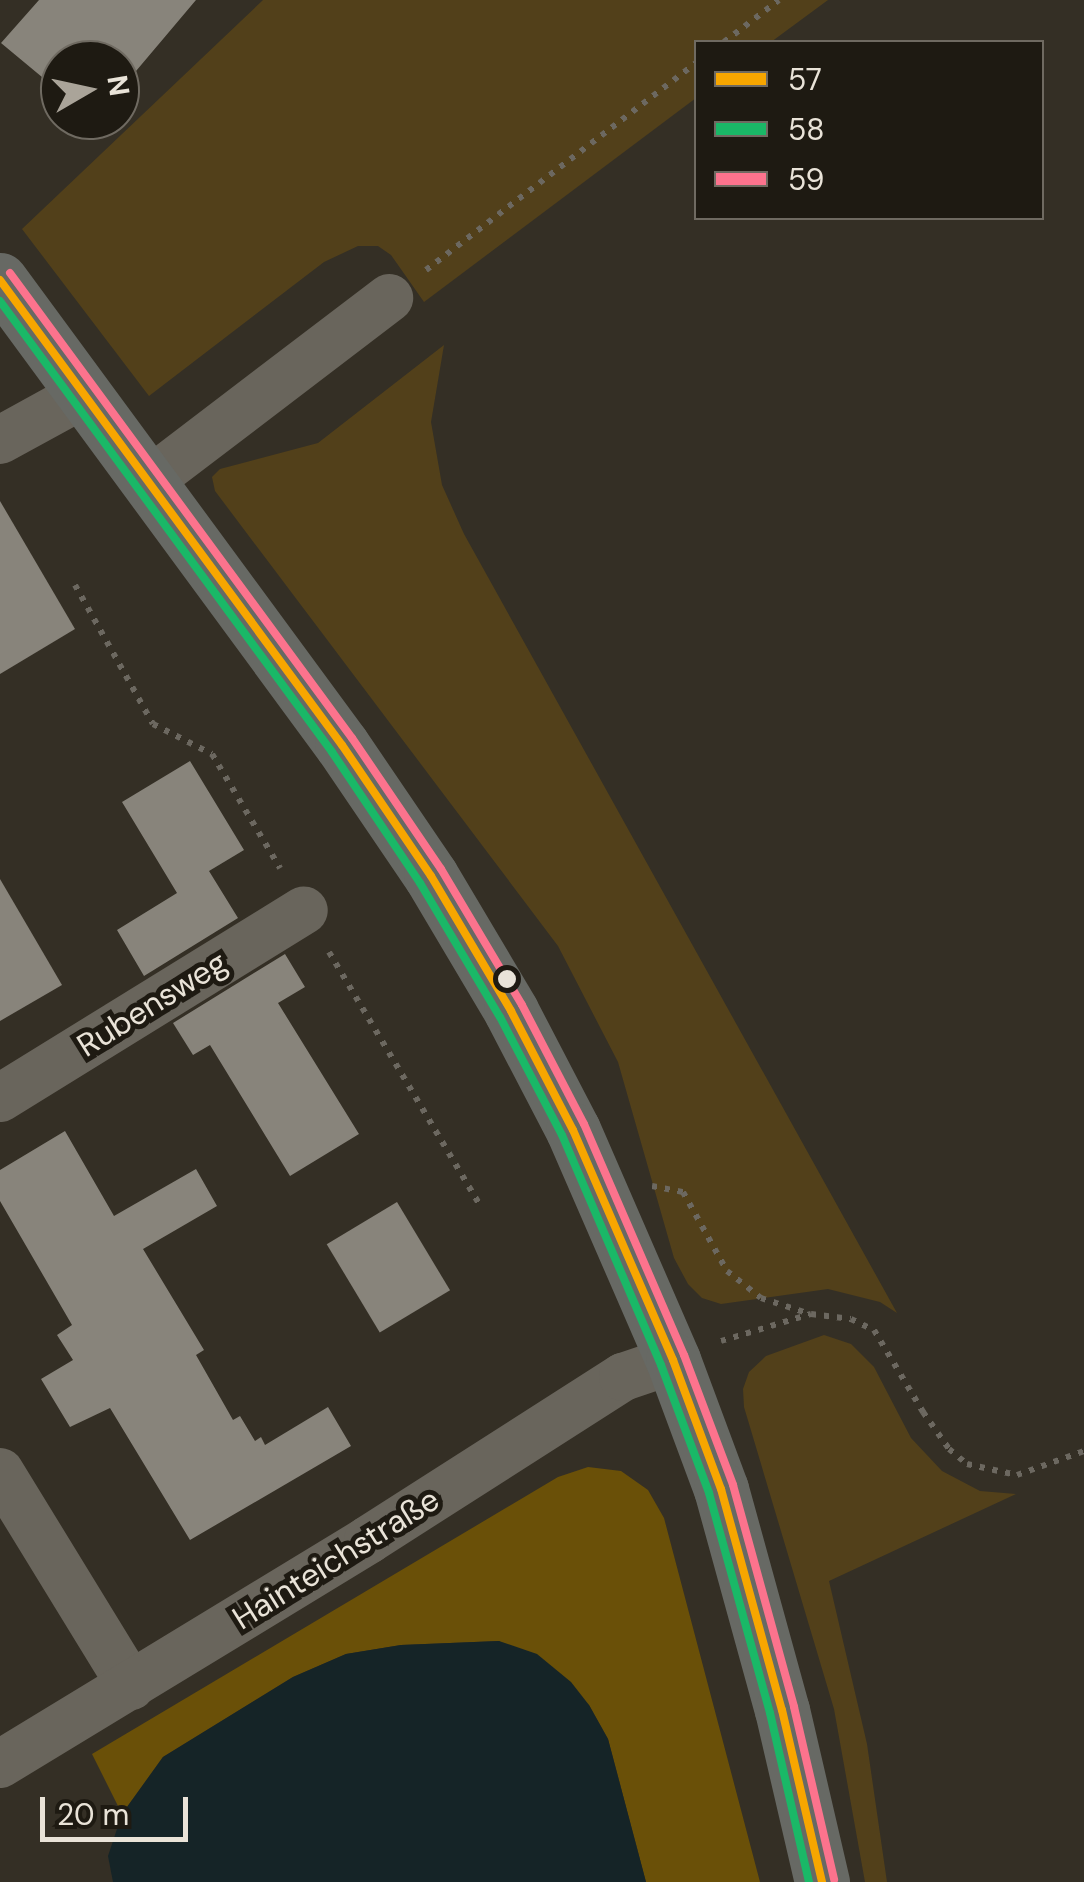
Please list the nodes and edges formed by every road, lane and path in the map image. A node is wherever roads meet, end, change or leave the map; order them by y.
1 (779, 0) edge
2 (727, 40) edge
3 (694, 65) edge
4 (0, 280) edge
5 (390, 298) joint
6 (84, 394) junction
7 (0, 440) edge
8 (149, 481) junction
9 (304, 910) dead end
10 (0, 1098) edge
11 (638, 1189) dead end
12 (811, 1314) junction
13 (673, 1360) junction
14 (1084, 1451) edge
15 (0, 1472) edge
16 (131, 1686) junction
17 (0, 1764) edge
18 (822, 1882) edge

1 - 2 path
3 - 5 path
4 - 6 main road
5 - 8 street
6 - 7 street
6 - 8 main road
8 - 13 main road
9 - 10 street, Rubensweg
11 - 12 path
12 - 13 path
12 - 14 path
13 - 16 street, Hainteichstraße
13 - 18 main road
15 - 16 street
16 - 17 street, Hainteichstraße

